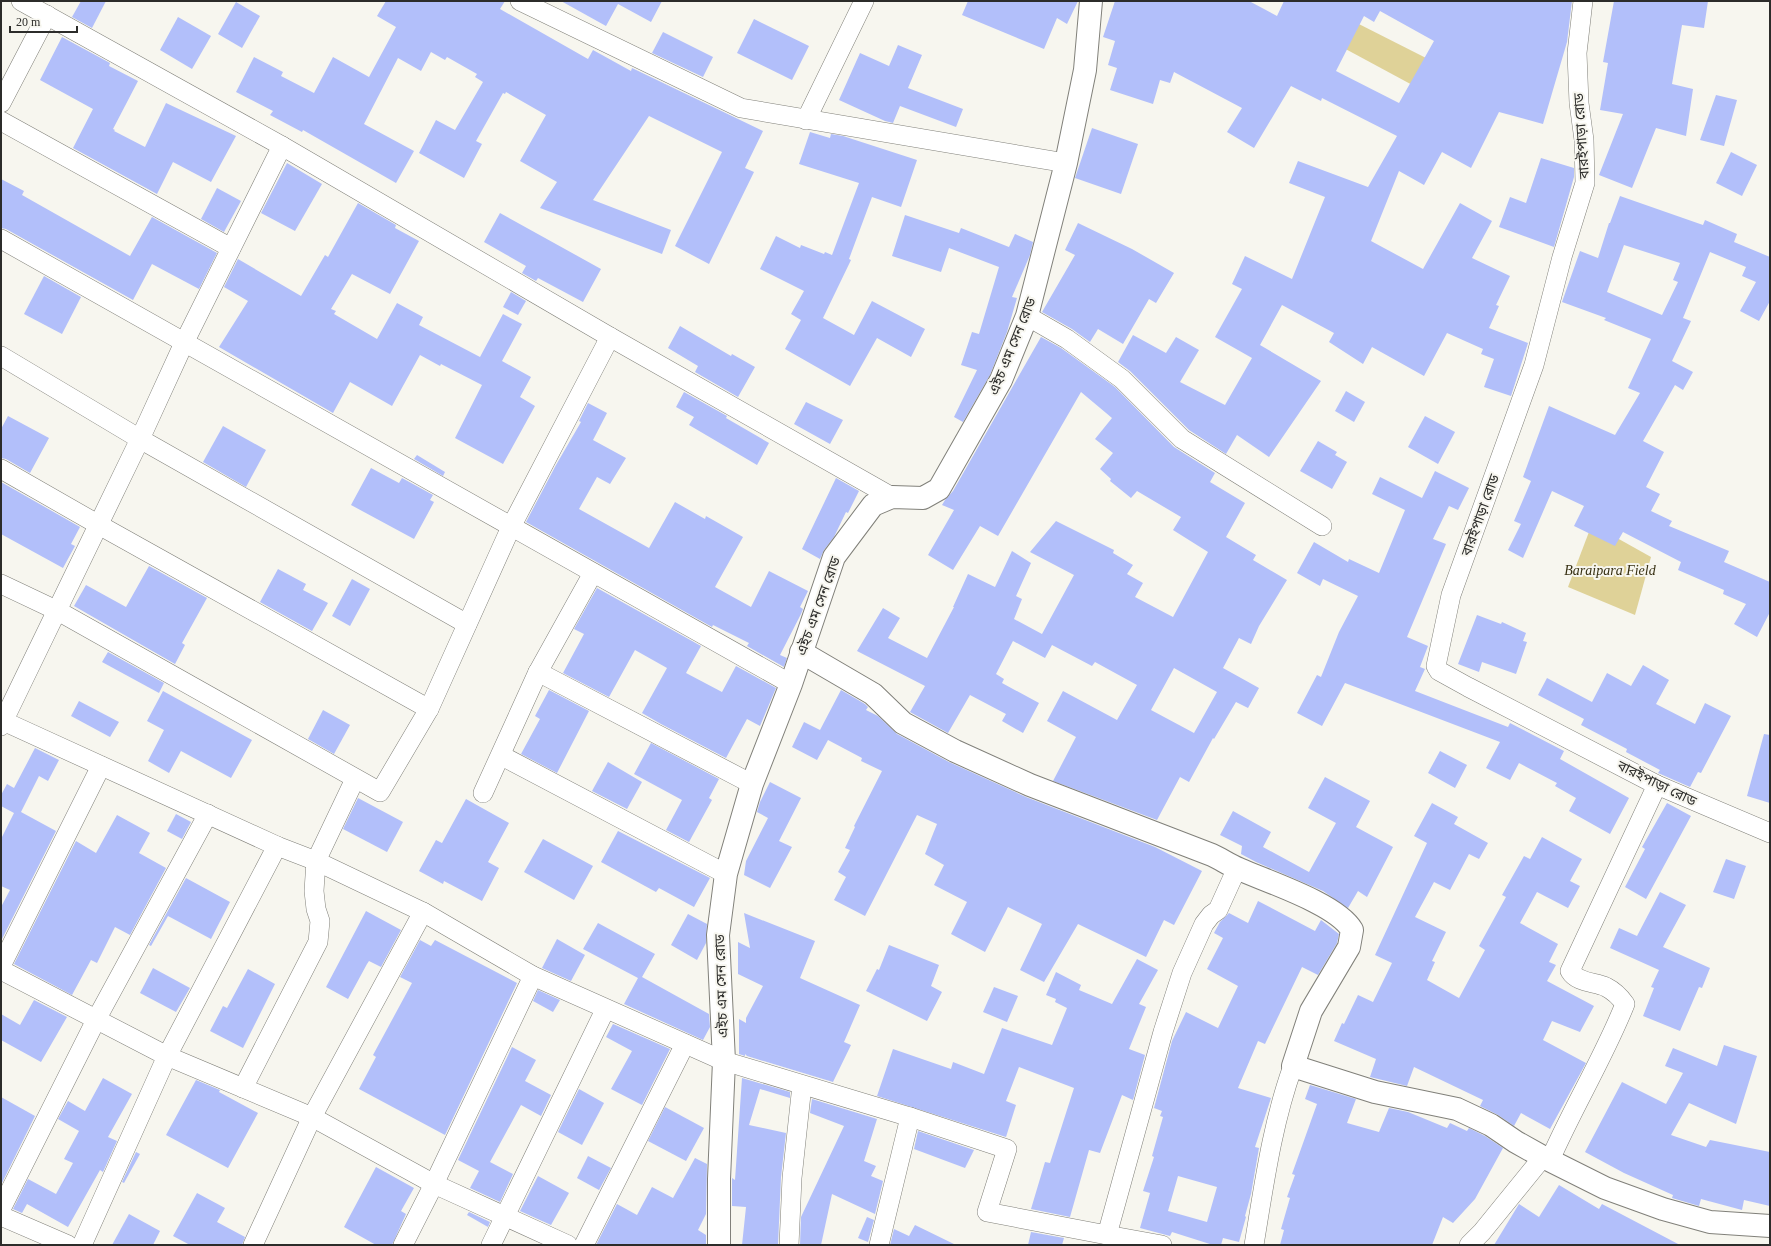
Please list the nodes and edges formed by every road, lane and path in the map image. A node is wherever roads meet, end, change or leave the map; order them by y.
1 (21, 1) edge
2 (520, 1) edge
3 (864, 1) edge
4 (1091, 1) edge
5 (1583, 1) edge
6 (47, 14) junction
7 (1, 103) edge
8 (806, 120) junction
9 (1, 121) edge
10 (282, 146) junction
11 (1066, 163) junction
12 (1, 239) edge
13 (232, 248) junction
14 (1027, 316) junction
15 (610, 337) junction
16 (184, 343) junction
17 (1, 356) edge
18 (140, 439) junction
19 (1, 469) edge
20 (892, 497) junction
21 (99, 525) junction
22 (511, 526) junction
23 (1322, 526) dead end
24 (593, 573) junction
25 (1, 584) edge
26 (58, 611) junction
27 (467, 624) junction
28 (801, 652) junction
29 (538, 672) junction
30 (791, 684) junction
31 (429, 709) junction
32 (2, 723) edge
33 (502, 756) junction
34 (102, 766) junction
35 (355, 779) junction
36 (752, 784) junction
37 (1657, 785) junction
38 (483, 793) dead end
39 (208, 814) junction
40 (1770, 833) edge
41 (277, 846) junction
42 (316, 861) junction
43 (1237, 868) junction
44 (726, 874) junction
45 (423, 912) junction
46 (1, 966) edge
47 (1, 970) edge
48 (533, 976) junction
49 (605, 1010) junction
50 (97, 1018) junction
51 (685, 1044) junction
52 (167, 1056) junction
53 (724, 1061) junction
54 (1293, 1066) junction
55 (802, 1085) junction
56 (243, 1088) junction
57 (312, 1117) junction
58 (910, 1117) junction
59 (1546, 1158) junction
60 (434, 1184) junction
61 (1, 1209) edge
62 (1, 1216) edge
63 (505, 1216) junction
64 (1770, 1226) edge
65 (1107, 1235) junction
66 (68, 1245) edge
67 (82, 1245) edge
68 (253, 1245) edge
69 (403, 1245) edge
70 (491, 1245) edge
71 (568, 1245) edge
72 (584, 1245) edge
73 (719, 1245) edge
74 (789, 1245) edge
75 (879, 1245) edge
76 (1162, 1245) edge
77 (1254, 1245) edge
78 (1469, 1245) edge

1 - 6 street
2 - 8 street
3 - 8 street
4 - 11 main road, এইচ এম সেন রোড
5 - 37 street, বারইপাড়া রোড
6 - 7 street
6 - 10 street
8 - 11 street
9 - 13 street
10 - 13 street
10 - 15 street
11 - 14 main road, এইচ এম সেন রোড
12 - 16 street
13 - 16 street
14 - 20 main road, এইচ এম সেন রোড
14 - 23 street
15 - 20 street
15 - 22 street
16 - 18 street
16 - 22 street
17 - 18 street
18 - 21 street
18 - 27 street
19 - 21 street
20 - 28 main road, এইচ এম সেন রোড
21 - 26 street
21 - 31 street
22 - 24 street
22 - 27 street
24 - 29 street
24 - 30 street
25 - 26 street
26 - 32 street
26 - 35 street
27 - 31 street
28 - 30 main road, এইচ এম সেন রোড
28 - 43 main road
29 - 33 street
29 - 36 street
30 - 36 main road, এইচ এম সেন রোড
31 - 35 street
32 - 34 street
33 - 38 street
33 - 44 street
34 - 39 street
34 - 46 street
35 - 42 street
36 - 44 main road, এইচ এম সেন রোড
37 - 40 street, বারইপাড়া রোড
37 - 59 street
39 - 41 street
39 - 50 street
41 - 42 street
41 - 52 street
42 - 45 street
42 - 56 street
43 - 54 main road
43 - 65 street
44 - 53 main road, এইচ এম সেন রোড
45 - 48 street
45 - 57 street
47 - 50 street
48 - 49 street
48 - 60 street
49 - 51 street
49 - 63 street
50 - 52 street
50 - 61 street
51 - 53 street
51 - 72 street
52 - 56 street
52 - 67 street
53 - 55 street
53 - 73 main road, এইচ এম সেন রোড
54 - 59 main road
54 - 77 street
55 - 58 street
55 - 74 street
56 - 57 street
57 - 60 street
57 - 68 street
58 - 65 street
58 - 75 street
59 - 64 main road
59 - 78 street
60 - 63 street
60 - 69 street
62 - 66 street
63 - 70 street
63 - 71 street
65 - 76 street

